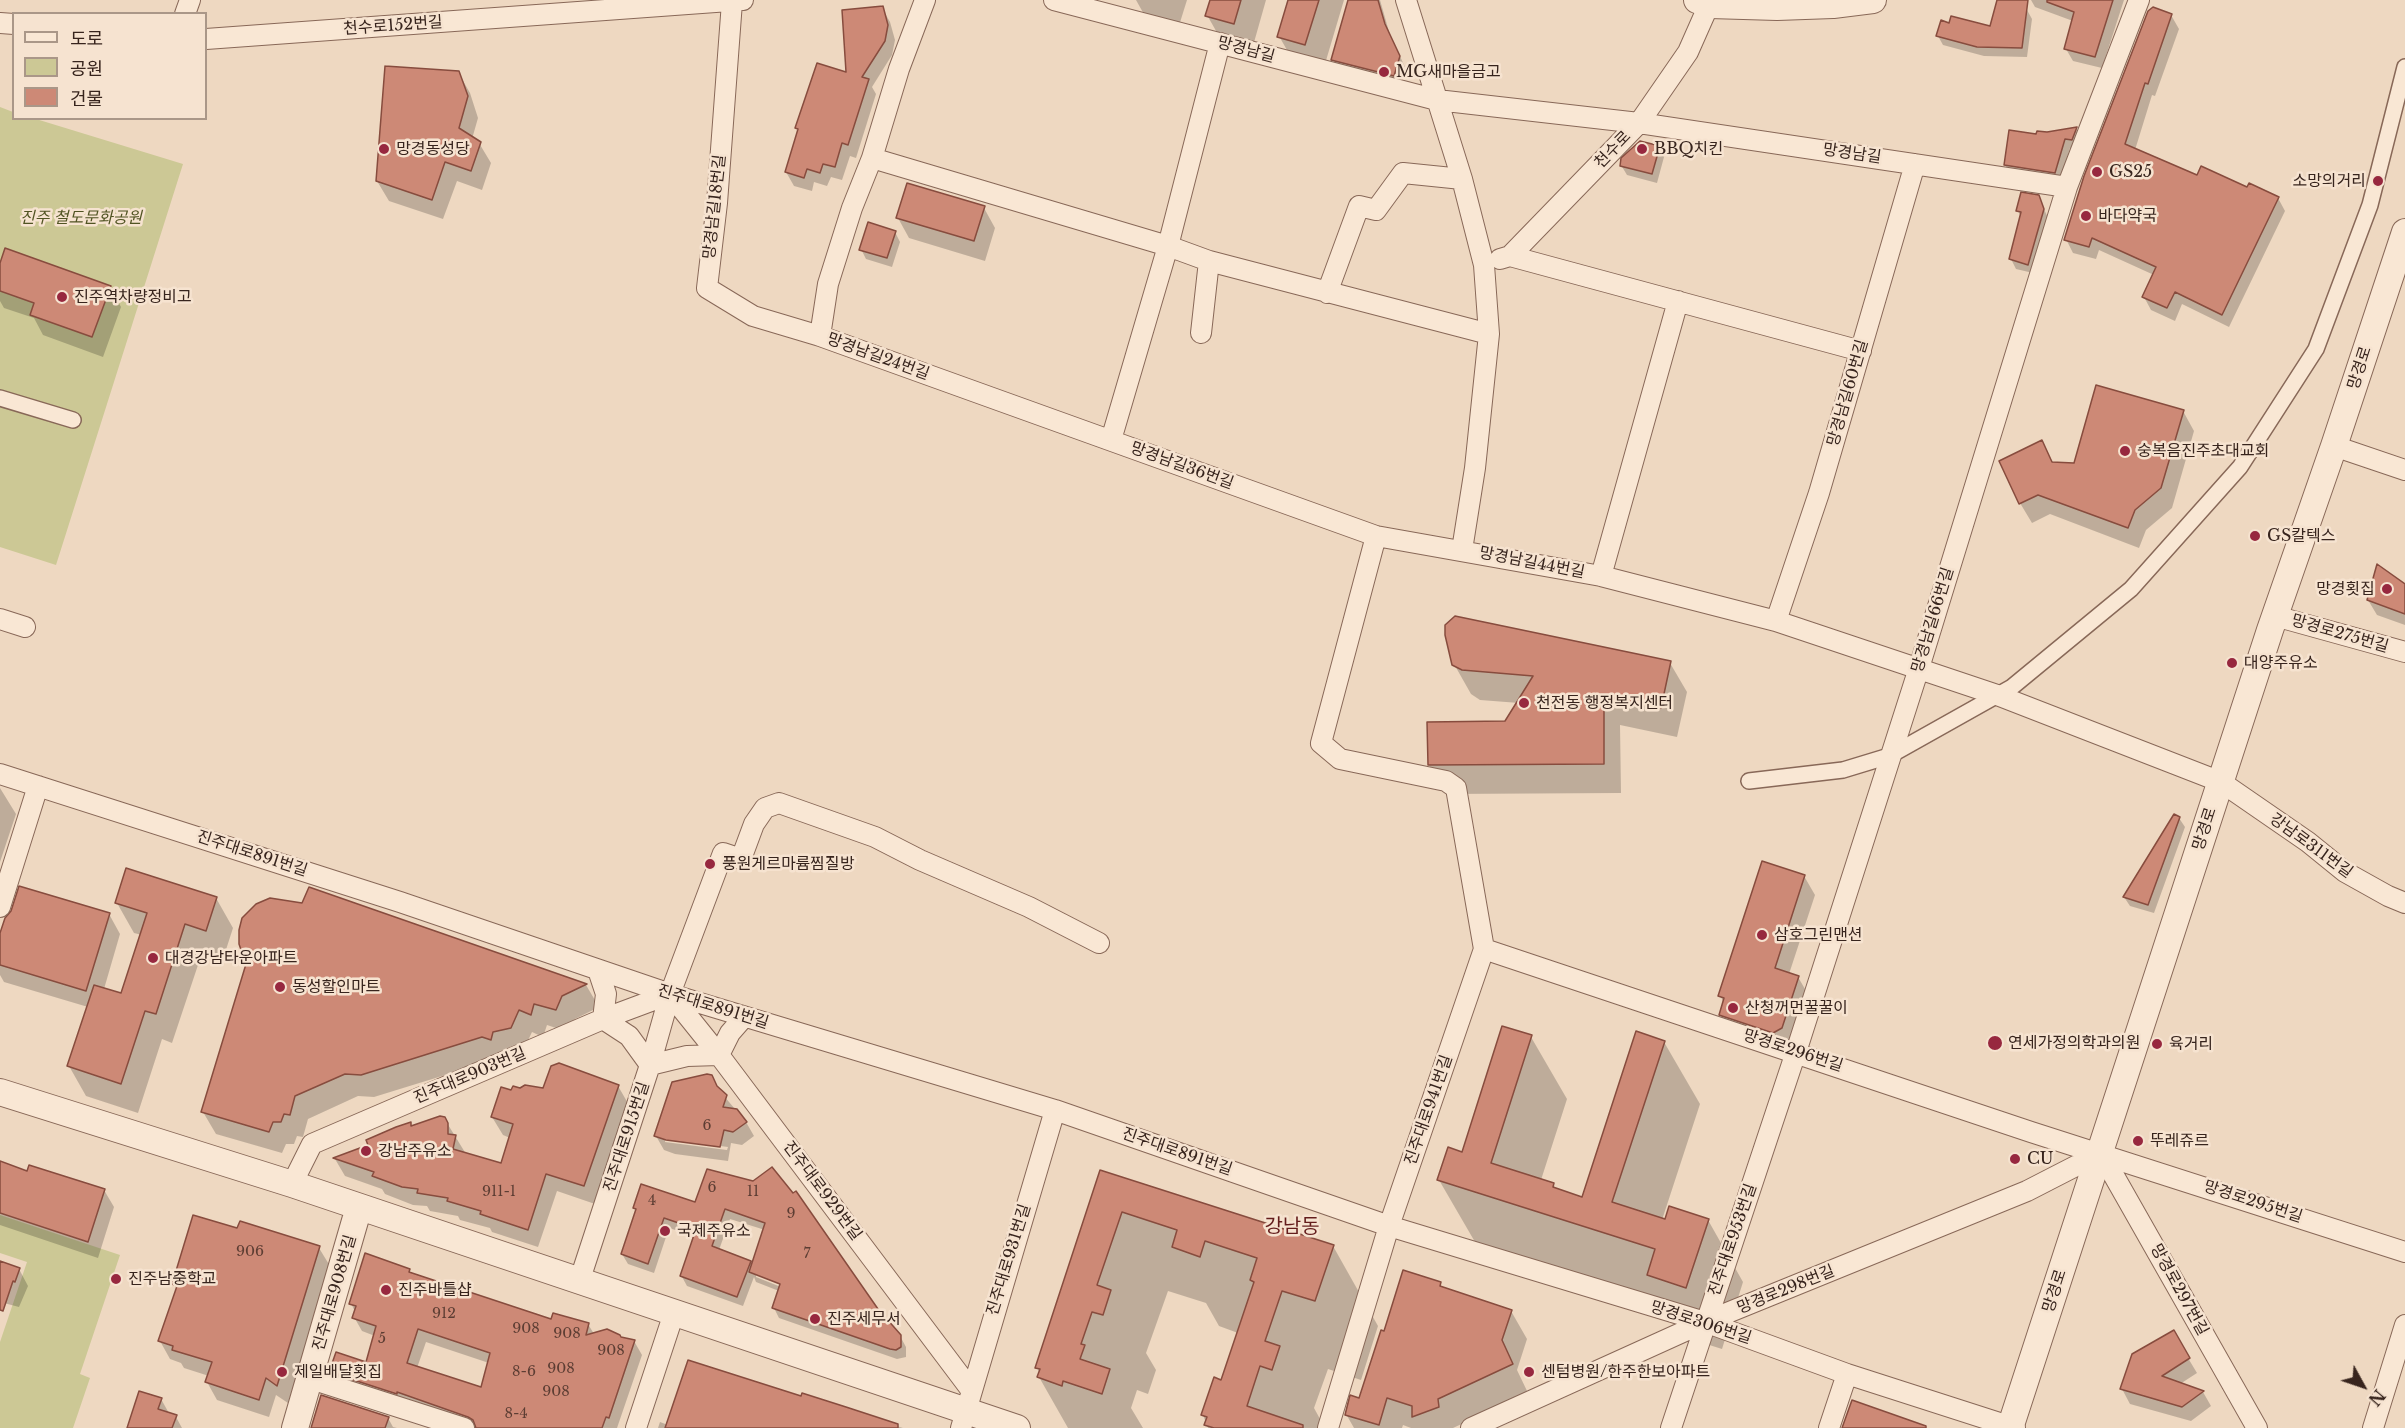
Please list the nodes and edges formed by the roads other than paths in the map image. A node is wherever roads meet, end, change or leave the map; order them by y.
1 (925, 0) edge
2 (1054, 0) edge
3 (1873, 0) edge
4 (2139, 0) edge
5 (738, 1) edge
6 (1706, 2) edge
7 (582, 7) edge
8 (1408, 7) edge
9 (207, 39) edge
10 (1220, 43) junction
11 (2405, 67) edge
12 (1437, 100) junction
13 (1639, 123) junction
14 (872, 158) junction
15 (1915, 164) junction
16 (1462, 179) junction
17 (2067, 187) junction
18 (2404, 235) edge
19 (1168, 246) junction
20 (1510, 256) junction
21 (1209, 261) junction
22 (1484, 265) junction
23 (1327, 293) junction
24 (1678, 302) junction
25 (1201, 333) dead end
26 (1489, 334) junction
27 (820, 336) junction
28 (1861, 351) junction
29 (0, 398) edge
30 (73, 420) dead end
31 (1111, 440) junction
32 (2334, 446) junction
33 (2405, 470) edge
34 (1376, 536) junction
35 (1462, 550) junction
36 (1601, 576) junction
37 (2275, 616) junction
38 (0, 619) edge
39 (1776, 621) junction
40 (25, 627) dead end
41 (2405, 652) edge
42 (1919, 668) junction
43 (1997, 695) junction
44 (1889, 756) junction
45 (0, 774) edge
46 (1749, 781) dead end
47 (2220, 782) junction
48 (38, 786) junction
49 (2405, 903) edge
50 (0, 907) edge
51 (1099, 943) dead end
52 (1484, 949) junction
53 (598, 970) junction
54 (670, 994) junction
55 (744, 1017) junction
56 (603, 1019) junction
57 (1796, 1052) junction
58 (719, 1055) junction
59 (650, 1065) junction
60 (0, 1092) edge
61 (1054, 1110) junction
62 (2101, 1153) junction
63 (292, 1184) junction
64 (360, 1207) junction
65 (1389, 1226) junction
66 (2405, 1252) edge
67 (580, 1279) junction
68 (674, 1313) junction
69 (1705, 1322) junction
70 (2405, 1325) edge
71 (1847, 1374) junction
72 (311, 1379) junction
73 (966, 1410) edge
74 (2012, 1427) edge
75 (295, 1428) edge
76 (464, 1428) edge
77 (636, 1428) edge
78 (1017, 1428) edge
79 (1328, 1428) edge
80 (1471, 1428) edge
81 (1671, 1428) edge
82 (1830, 1428) edge
83 (2257, 1428) edge
84 (2373, 1428) edge

1 - 14 street, 망경남길24번길
2 - 10 street, 망경남길
3 - 6 street, 천수로
4 - 17 street
5 - 7 street
5 - 27 street, 망경남길18번길
6 - 13 street, 천수로
7 - 9 street, 천수로152번길
8 - 12 street
10 - 12 street, 망경남길
10 - 19 street, 망경남길36번길
11 - 43 street
12 - 13 street, 망경남길
12 - 16 street, 망경남길44번길
13 - 15 street, 망경남길
13 - 20 street, 천수로
14 - 19 street
14 - 27 street, 망경남길24번길
15 - 17 street, 망경남길
15 - 28 street, 망경남길60번길
16 - 22 street, 망경남길44번길
16 - 23 street
17 - 42 street, 망경남길66번길
18 - 32 street, 망경로
19 - 21 street
19 - 31 street, 망경남길36번길
20 - 22 street, 천수로
20 - 24 street
21 - 23 street
21 - 25 street
22 - 26 street, 망경남길44번길
23 - 26 street
24 - 28 street
24 - 36 street
26 - 35 street, 망경남길44번길
27 - 31 street, 망경남길24번길
28 - 39 street, 망경남길60번길
29 - 30 street
31 - 34 street, 망경남길36번길
32 - 33 street
32 - 37 street, 망경로
34 - 35 street, 망경남길36번길
34 - 52 street, 진주대로941번길
35 - 36 street, 망경남길44번길
36 - 39 street, 망경남길44번길
37 - 41 street, 망경로275번길
37 - 47 street, 망경로
38 - 40 street
39 - 42 street, 망경남길44번길
42 - 43 street, 망경남길44번길
42 - 44 street, 망경남길66번길
43 - 44 street
43 - 47 street, 강남로311번길
44 - 46 street
44 - 57 street, 망경남길66번길
45 - 48 street, 진주대로891번길
47 - 49 street, 강남로311번길
47 - 62 street, 망경로
48 - 50 street
48 - 53 street, 진주대로891번길
51 - 54 street, 진주대로915번길
52 - 57 street, 망경로296번길
52 - 65 street, 진주대로941번길
53 - 54 street, 진주대로891번길
53 - 56 street
54 - 55 street, 진주대로891번길
54 - 56 street, 진주대로903번길
54 - 58 street, 진주대로929번길
54 - 59 street, 진주대로915번길
55 - 58 street
55 - 61 street, 진주대로891번길
56 - 59 street
56 - 63 street, 진주대로903번길
57 - 62 street, 망경로296번길
57 - 69 street, 진주대로953번길
58 - 59 street
58 - 73 street, 진주대로929번길
59 - 67 street, 진주대로915번길
60 - 63 street
61 - 65 street, 진주대로891번길
61 - 73 street, 진주대로931번길
62 - 66 street, 망경로295번길
62 - 69 street, 망경로298번길
62 - 74 street, 망경로
62 - 83 street, 망경로297번길
63 - 64 street
64 - 67 street
64 - 72 street, 진주대로908번길
65 - 69 street, 망경로306번길
65 - 79 street, 진주대로941번길
67 - 68 street
68 - 73 street
68 - 77 street
69 - 71 street, 망경로306번길
69 - 80 street, 망경로298번길
69 - 81 street, 진주대로953번길
70 - 84 street
71 - 74 street, 망경로306번길
71 - 82 street
72 - 75 street, 진주대로908번길
72 - 76 street
73 - 78 street

